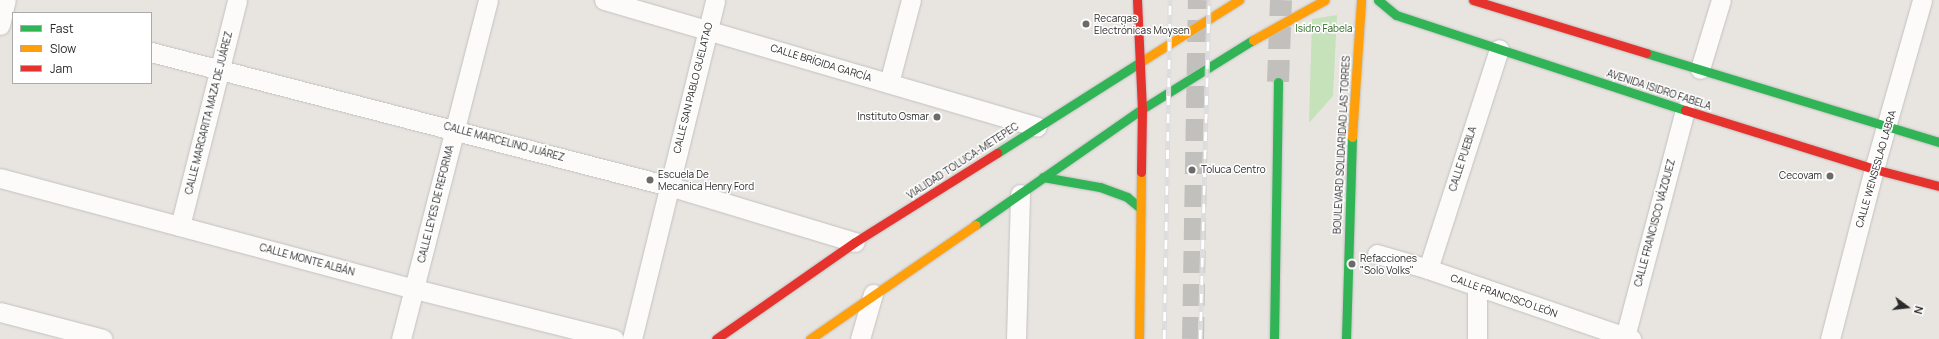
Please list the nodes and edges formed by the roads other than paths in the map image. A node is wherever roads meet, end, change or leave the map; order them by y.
1 (237, 0) edge
2 (488, 0) edge
3 (604, 0) edge
4 (715, 0) edge
5 (911, 0) edge
6 (1137, 0) edge
7 (1239, 0) edge
8 (1325, 0) edge
9 (1361, 0) edge
10 (1378, 0) edge
11 (1473, 0) edge
12 (1721, 0) edge
13 (1922, 0) edge
14 (1516, 6) edge
15 (707, 29) junction
16 (1499, 49) junction
17 (152, 52) edge
18 (1140, 64) junction
19 (221, 68) junction
20 (1700, 69) junction
21 (1278, 82) tunnel mouth
22 (889, 83) junction
23 (1142, 109) junction
24 (1685, 110) junction
25 (1037, 127) junction
26 (1887, 128) junction
27 (454, 129) junction
28 (1939, 142) edge
29 (1874, 169) junction
30 (1043, 177) junction
31 (0, 178) edge
32 (669, 186) junction
33 (1939, 186) edge
34 (1020, 194) junction
35 (1140, 208) junction
36 (180, 226) junction
37 (855, 242) junction
38 (1377, 254) dead end
39 (1428, 269) junction
40 (1477, 287) junction
41 (415, 289) junction
42 (873, 294) junction
43 (0, 312) edge
44 (1628, 338) edge
45 (103, 339) edge
46 (402, 339) edge
47 (614, 339) edge
48 (632, 339) edge
49 (716, 339) edge
50 (810, 339) edge
51 (860, 339) edge
52 (1016, 339) edge
53 (1139, 339) edge
54 (1274, 339) edge
55 (1346, 339) edge
56 (1477, 339) edge
57 (1830, 339) edge

1 - 19 street, CALLE MARGARITA MAZA DE JUÁREZ
2 - 27 street, CALLE LEYES DE REFORMA
3 - 15 street, CALLE BRÍGIDA GARCÍA
4 - 15 street, CALLE SAN PABLO GUELATAO
5 - 22 street
6 - 18 main road
7 - 18 main road, VIALIDAD TOLUCA-METEPEC
8 - 23 main road
9 - 55 main road, BOULEVARD SOLIDARIDAD LAS TORRES
10 - 16 main road, AVENIDA ISIDRO FABELA
11 - 14 main road
12 - 20 street
13 - 26 street, CALLE WENSESLAO LABRA
14 - 20 main road
15 - 22 street, CALLE BRÍGIDA GARCÍA
15 - 32 street, CALLE SAN PABLO GUELATAO
16 - 24 main road, AVENIDA ISIDRO FABELA
16 - 39 street, CALLE PUEBLA
17 - 19 street, CALLE MARCELINO JUÁREZ
18 - 23 main road
18 - 25 main road, VIALIDAD TOLUCA-METEPEC
19 - 27 street, CALLE MARCELINO JUÁREZ
19 - 36 street, CALLE MARGARITA MAZA DE JUÁREZ
20 - 26 main road
21 - 54 main road
22 - 25 street, CALLE BRÍGIDA GARCÍA
23 - 30 main road
23 - 35 main road
24 - 29 main road, AVENIDA ISIDRO FABELA
24 - 44 street, CALLE FRANCISCO VÁZQUEZ
25 - 37 main road, VIALIDAD TOLUCA-METEPEC
26 - 28 main road
26 - 29 street, CALLE WENSESLAO LABRA
27 - 32 street, CALLE MARCELINO JUÁREZ
27 - 41 street, CALLE LEYES DE REFORMA
29 - 33 main road, AVENIDA ISIDRO FABELA
29 - 57 street, CALLE WENSESLAO LABRA
30 - 34 main road
30 - 35 main road
31 - 36 street, CALLE MONTE ALBÁN
32 - 37 street, CALLE MARCELINO JUÁREZ
32 - 48 street, CALLE SAN PABLO GUELATAO
34 - 42 main road
34 - 52 street
35 - 53 main road
36 - 41 street, CALLE MONTE ALBÁN
37 - 49 main road, VIALIDAD TOLUCA-METEPEC
38 - 39 street, CALLE FRANCISCO LEÓN
39 - 40 street, CALLE FRANCISCO LEÓN
40 - 44 street, CALLE FRANCISCO LEÓN
40 - 56 street
41 - 46 street, CALLE LEYES DE REFORMA
41 - 47 street, CALLE MONTE ALBÁN
42 - 50 main road
42 - 51 street
43 - 45 street

